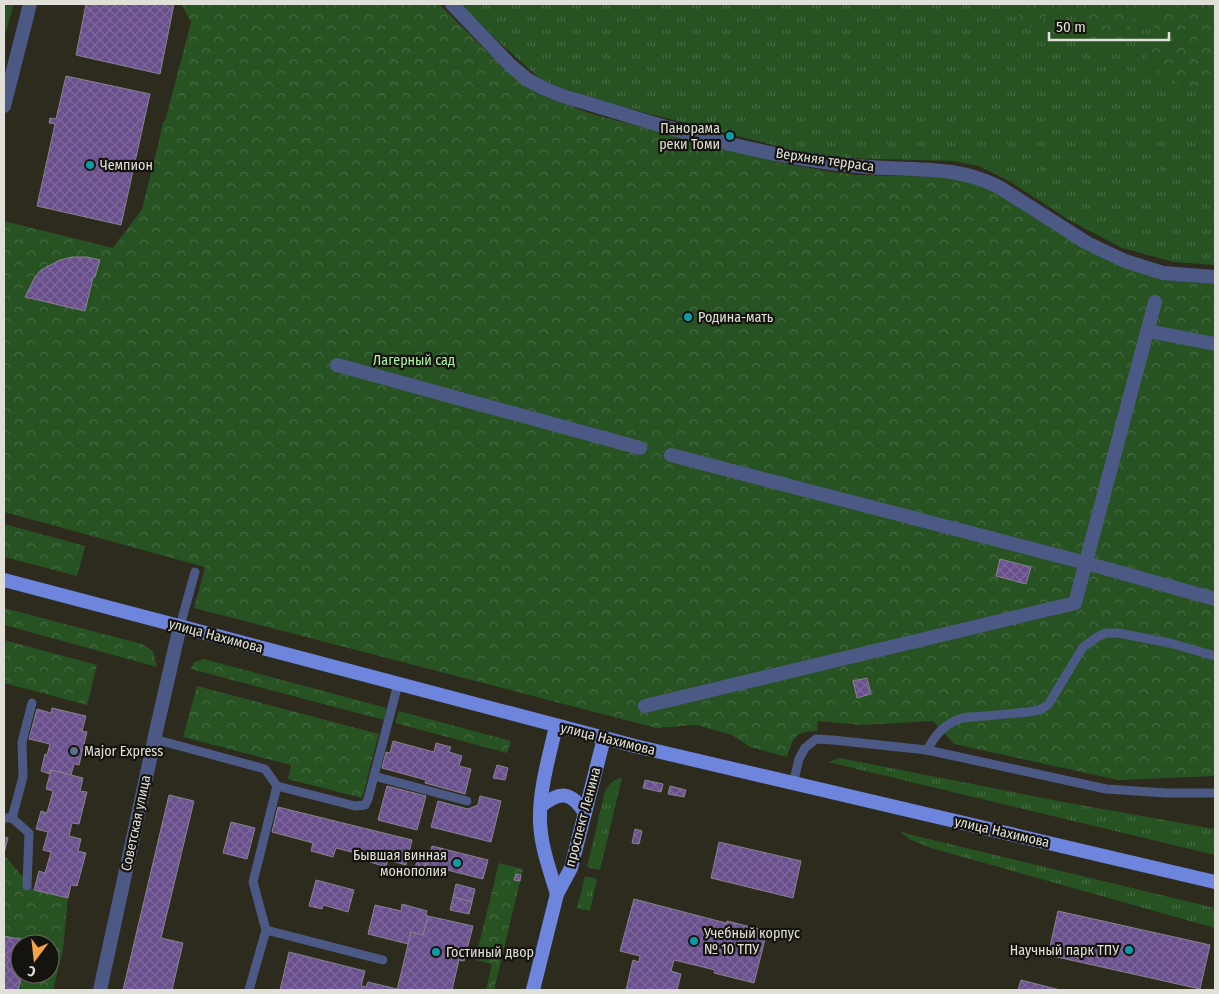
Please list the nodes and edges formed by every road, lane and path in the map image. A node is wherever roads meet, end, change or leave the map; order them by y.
1 (30, 4) edge
2 (452, 4) edge
3 (4, 106) edge
4 (1215, 278) edge
5 (1155, 302) dead end
6 (1148, 331) junction
7 (1215, 344) edge
8 (337, 365) dead end
9 (640, 448) dead end
10 (671, 455) dead end
11 (1086, 563) junction
12 (195, 572) dead end
13 (4, 580) edge
14 (1215, 599) edge
15 (180, 626) junction
16 (1215, 656) edge
17 (398, 684) junction
18 (32, 703) dead end
19 (645, 706) dead end
20 (556, 726) junction
21 (604, 738) junction
22 (154, 740) junction
23 (927, 750) junction
24 (374, 776) junction
25 (793, 784) junction
26 (277, 786) junction
27 (1215, 793) edge
28 (467, 801) dead end
29 (540, 806) junction
30 (585, 813) junction
31 (8, 818) edge
32 (1215, 882) edge
33 (27, 886) dead end
34 (557, 894) junction
35 (266, 930) junction
36 (383, 960) dead end
37 (100, 990) edge
38 (250, 990) edge
39 (533, 990) edge

1 - 3 street
2 - 4 street, Верхняя терраса
5 - 6 street
6 - 7 street
6 - 11 street
8 - 9 street
10 - 11 street
11 - 14 street
11 - 19 street
12 - 15 lane
13 - 15 main road, улица Нахимова
15 - 17 main road, улица Нахимова
15 - 22 street, Советская улица
16 - 23 lane
17 - 20 main road, улица Нахимова
17 - 24 lane
18 - 31 lane
20 - 21 main road, улица Нахимова
20 - 29 main road, проспект Ленина
21 - 25 main road, улица Нахимова
21 - 30 main road, проспект Ленина
22 - 26 lane
22 - 37 street, Советская улица
23 - 25 lane
23 - 27 lane
24 - 26 lane
24 - 28 lane
25 - 32 main road, улица Нахимова
26 - 35 lane
29 - 30 main road
29 - 34 main road, проспект Ленина
30 - 34 main road, проспект Ленина
31 - 33 lane
34 - 39 main road, проспект Ленина
35 - 36 lane
35 - 38 lane

